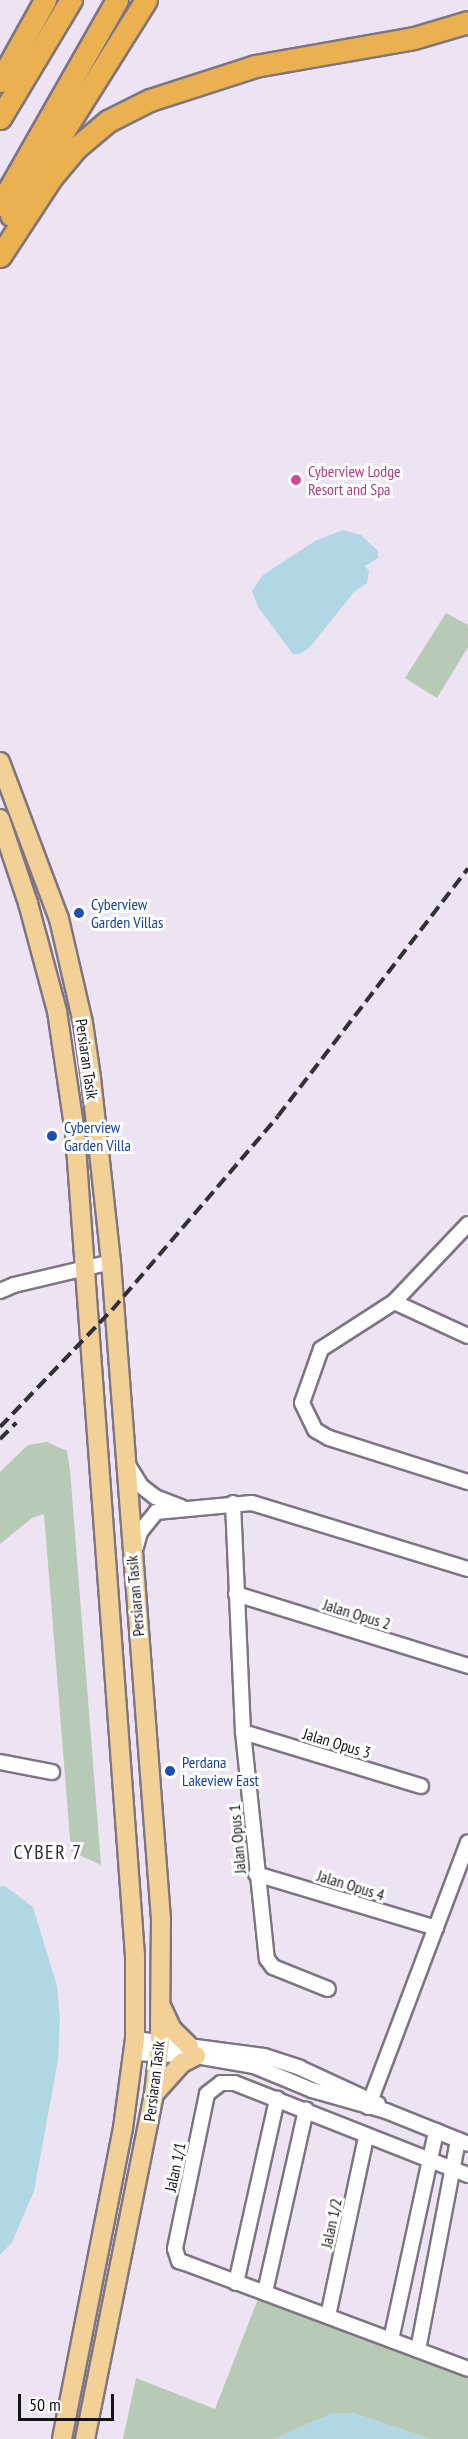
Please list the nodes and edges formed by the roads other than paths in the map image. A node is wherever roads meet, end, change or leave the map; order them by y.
1 (45, 0) edge
2 (71, 0) edge
3 (117, 0) edge
4 (147, 0) edge
5 (468, 22) edge
6 (0, 81) edge
7 (0, 118) edge
8 (0, 205) edge
9 (0, 231) edge
10 (0, 256) edge
11 (0, 762) edge
12 (0, 819) edge
13 (468, 1224) edge
14 (111, 1262) junction
15 (85, 1267) junction
16 (0, 1292) edge
17 (394, 1302) junction
18 (468, 1336) edge
19 (123, 1458) junction
20 (468, 1482) edge
21 (233, 1503) junction
22 (187, 1508) junction
23 (132, 1562) junction
24 (468, 1569) edge
25 (236, 1594) junction
26 (468, 1666) edge
27 (243, 1732) junction
28 (0, 1762) edge
29 (52, 1772) dead end
30 (421, 1786) dead end
31 (468, 1842) edge
32 (256, 1874) junction
33 (436, 1928) junction
34 (328, 1989) dead end
35 (161, 2007) junction
36 (135, 2046) junction
37 (158, 2048) junction
38 (192, 2051) junction
39 (154, 2094) junction
40 (277, 2099) junction
41 (370, 2103) junction
42 (306, 2110) junction
43 (436, 2131) junction
44 (366, 2137) junction
45 (463, 2142) edge
46 (429, 2160) junction
47 (452, 2170) junction
48 (468, 2175) edge
49 (236, 2283) junction
50 (265, 2292) junction
51 (328, 2316) junction
52 (391, 2340) junction
53 (418, 2350) junction
54 (468, 2369) edge
55 (62, 2439) edge
56 (85, 2439) edge

1 - 6 highway
2 - 7 highway
3 - 8 highway
4 - 9 highway
5 - 10 highway
11 - 14 main road, Persiaran Tasik
12 - 15 main road, Persiaran Tasik
13 - 17 street
14 - 15 street
14 - 19 main road, Persiaran Tasik
15 - 16 street
15 - 36 main road, Persiaran Tasik
17 - 18 street
17 - 20 street
19 - 22 street
19 - 23 main road, Persiaran Tasik
21 - 22 street
21 - 24 street
21 - 25 street, Jalan Opus 1
22 - 23 street
23 - 35 main road, Persiaran Tasik
25 - 26 street, Jalan Opus 2
25 - 27 street, Jalan Opus 1
27 - 30 street, Jalan Opus 3
27 - 32 street, Jalan Opus 1
28 - 29 street
31 - 33 street
32 - 33 street, Jalan Opus 4
32 - 34 street, Jalan Opus 1
33 - 41 street
35 - 37 main road, Persiaran Tasik
35 - 38 main road
36 - 37 street
36 - 55 main road, Persiaran Tasik
37 - 38 street
37 - 39 main road, Persiaran Tasik
38 - 39 main road
38 - 41 street
39 - 56 main road, Persiaran Tasik
40 - 42 street
40 - 49 street
40 - 49 street, Jalan 1/1
41 - 43 street
42 - 44 street
42 - 50 street
43 - 45 street
43 - 46 street
44 - 46 street
44 - 51 street, Jalan 1/2
45 - 47 street
46 - 47 street
46 - 52 street
47 - 48 street
47 - 53 street
49 - 50 street
50 - 51 street
51 - 52 street
52 - 53 street
53 - 54 street

